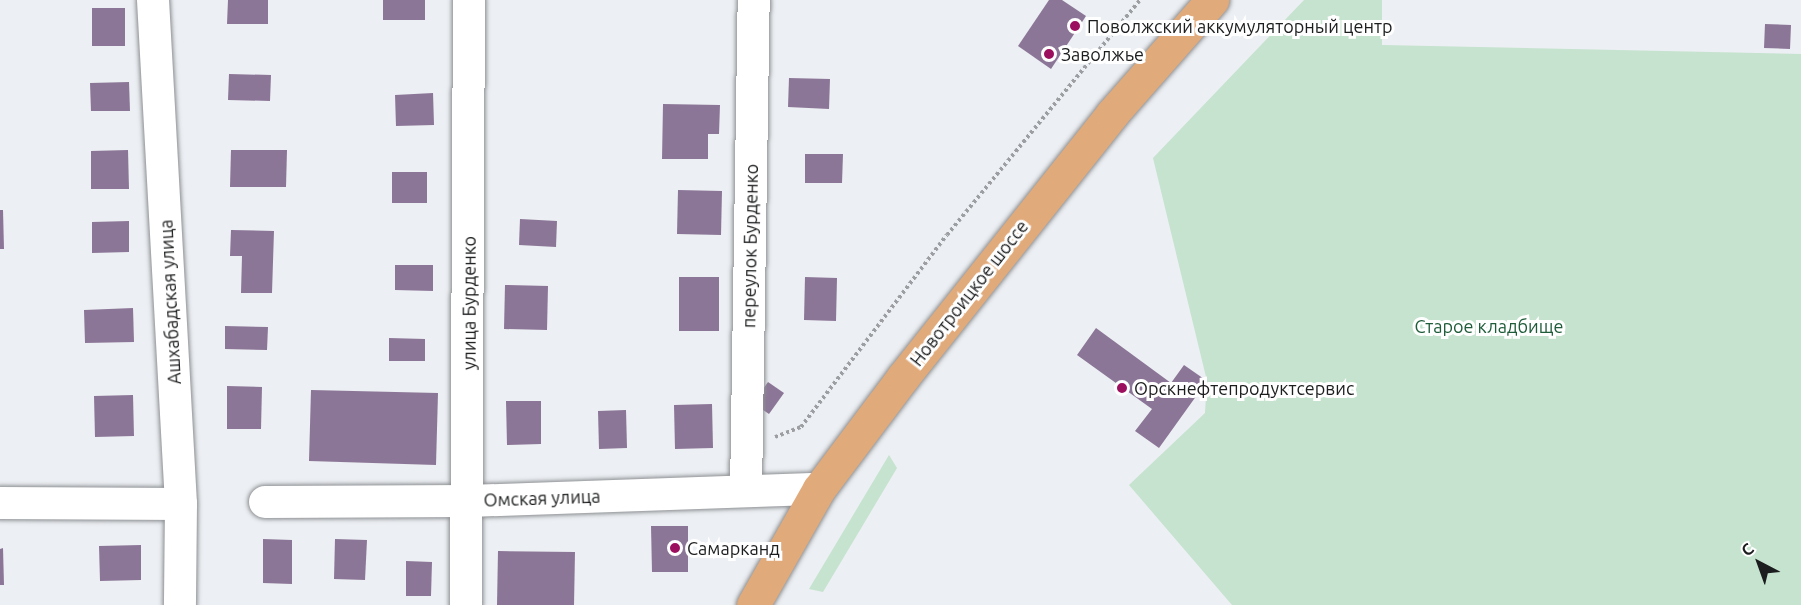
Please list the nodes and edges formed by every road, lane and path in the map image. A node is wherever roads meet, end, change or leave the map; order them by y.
1 (153, 0) edge
2 (469, 0) edge
3 (754, 0) edge
4 (1140, 0) edge
5 (1212, 0) edge
6 (747, 448) junction
7 (819, 489) junction
8 (746, 491) junction
9 (469, 501) junction
10 (265, 502) dead end
11 (0, 503) edge
12 (181, 504) junction
13 (180, 605) edge
14 (466, 605) edge
15 (753, 605) edge

1 - 12 street, Ашхабадская улица
2 - 9 street, улица Бурденко
3 - 6 street, переулок Бурденко
4 - 6 path
5 - 7 main road, Новотроицкое шоссе
6 - 8 street, переулок Бурденко
7 - 8 street, Омская улица
7 - 15 main road, Новотроицкое шоссе
8 - 9 street, Омская улица
9 - 10 street, Омская улица
9 - 14 street, улица Бурденко
11 - 12 street
12 - 13 street, Ашхабадская улица

